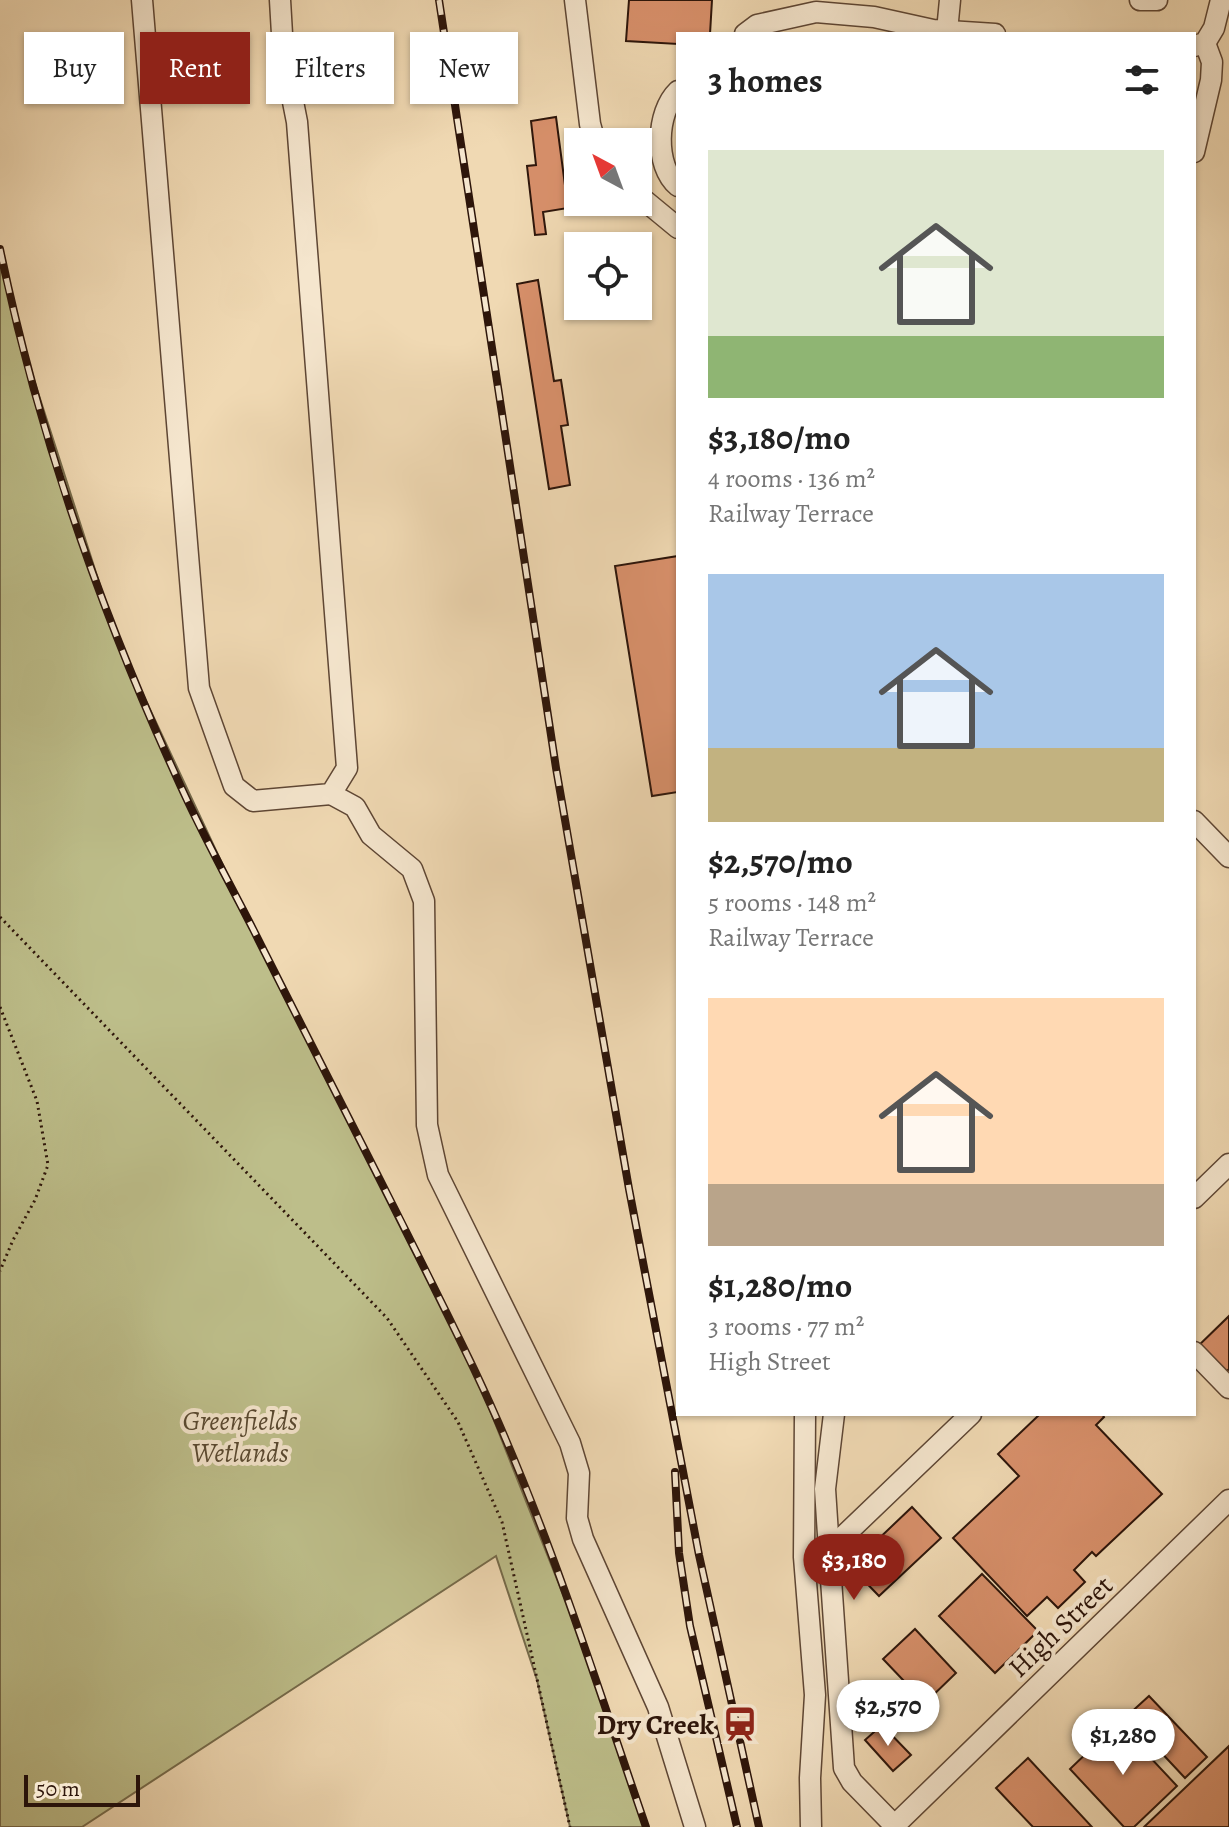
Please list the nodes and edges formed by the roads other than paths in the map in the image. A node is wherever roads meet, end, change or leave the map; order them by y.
1 (142, 0) edge
2 (280, 0) edge
3 (575, 0) edge
4 (950, 0) edge
5 (1140, 0) edge
6 (1157, 0) edge
7 (1221, 0) edge
8 (947, 31) junction
9 (748, 32) edge
10 (963, 32) edge
11 (1200, 44) edge
12 (676, 93) edge
13 (591, 128) edge
14 (1196, 144) edge
15 (676, 184) edge
16 (652, 207) edge
17 (676, 226) edge
18 (331, 794) junction
19 (1196, 823) edge
20 (1229, 857) edge
21 (1229, 1164) edge
22 (1196, 1196) edge
23 (1196, 1354) edge
24 (1229, 1388) edge
25 (805, 1416) edge
26 (834, 1416) edge
27 (969, 1416) edge
28 (1229, 1500) edge
29 (829, 1550) junction
30 (811, 1765) junction
31 (844, 1768) junction
32 (895, 1826) edge
33 (695, 1827) edge
34 (811, 1827) edge

1 - 18 street
2 - 18 street
3 - 13 street
4 - 8 street
5 - 6 street
7 - 11 street
8 - 9 street
8 - 10 street
11 - 14 street
12 - 15 street
16 - 17 street
18 - 33 street
19 - 20 street
21 - 22 street
23 - 24 street
25 - 30 street
26 - 29 street
27 - 29 street
28 - 32 street, High Street
29 - 31 street
30 - 31 street
30 - 34 street
31 - 32 street

